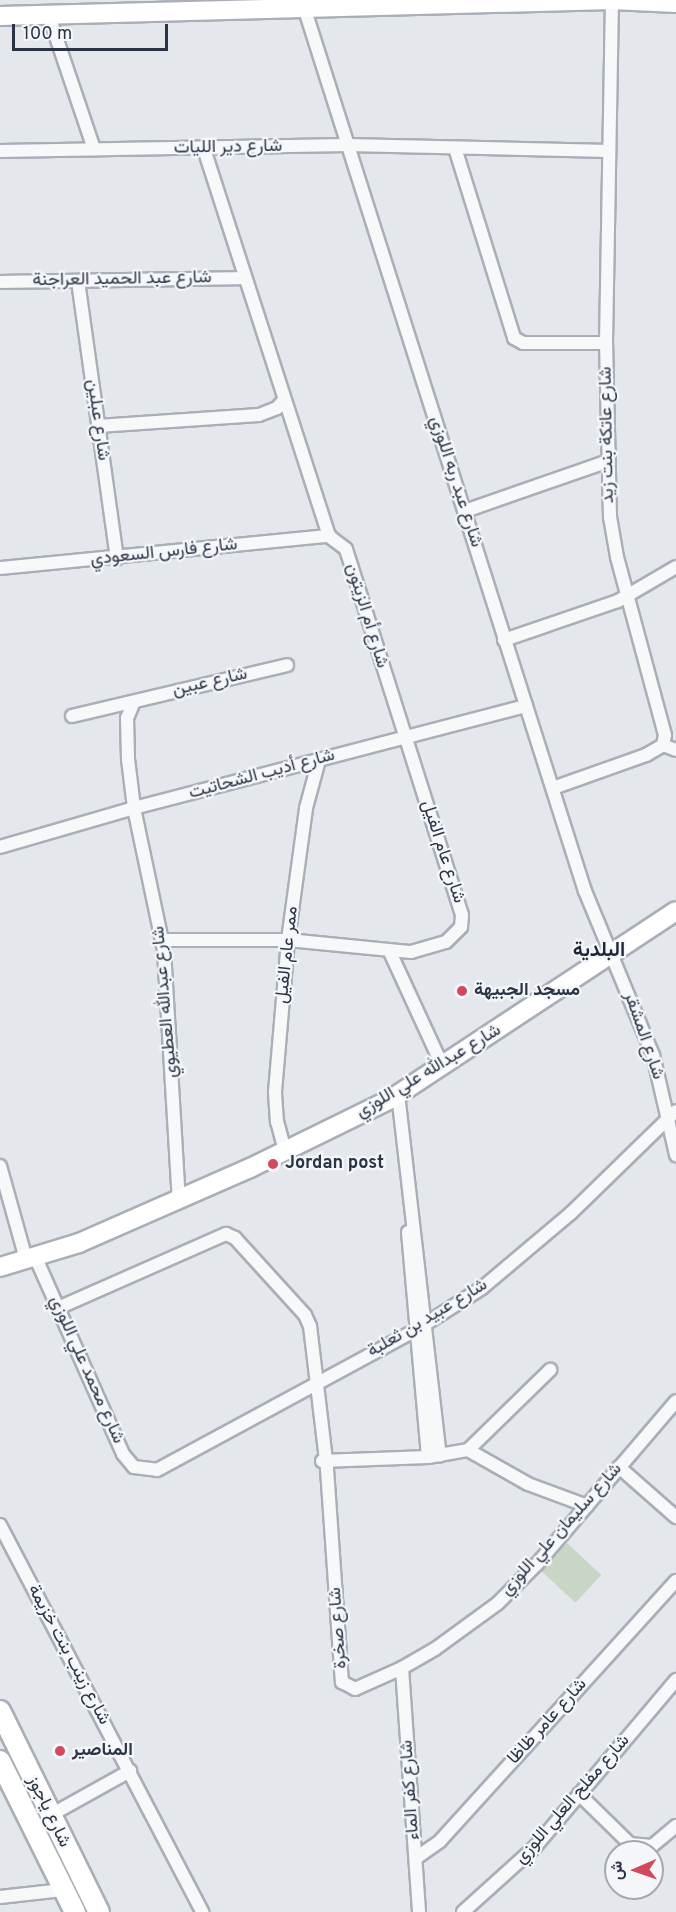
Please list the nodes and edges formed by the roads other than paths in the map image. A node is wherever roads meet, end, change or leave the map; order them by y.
1 (612, 0) edge
2 (0, 3) edge
3 (676, 3) edge
4 (54, 6) edge
5 (304, 7) junction
6 (0, 16) edge
7 (347, 145) junction
8 (455, 148) junction
9 (94, 149) junction
10 (204, 150) junction
11 (0, 151) edge
12 (609, 151) junction
13 (244, 278) junction
14 (78, 281) junction
15 (0, 282) edge
16 (606, 343) junction
17 (284, 400) junction
18 (98, 426) junction
19 (606, 462) junction
20 (465, 512) junction
21 (329, 536) junction
22 (117, 558) junction
23 (676, 567) edge
24 (0, 568) edge
25 (626, 596) junction
26 (504, 640) junction
27 (287, 665) dead end
28 (133, 704) junction
29 (526, 706) junction
30 (72, 716) dead end
31 (403, 737) junction
32 (663, 745) junction
33 (676, 750) edge
34 (319, 760) junction
35 (553, 788) junction
36 (134, 808) junction
37 (0, 848) edge
38 (676, 911) edge
39 (163, 940) junction
40 (288, 940) junction
41 (390, 952) junction
42 (612, 954) junction
43 (444, 1067) junction
44 (398, 1094) junction
45 (672, 1113) edge
46 (285, 1151) junction
47 (676, 1155) edge
48 (0, 1166) edge
49 (179, 1200) junction
50 (32, 1261) junction
51 (0, 1267) edge
52 (0, 1280) edge
53 (58, 1308) junction
54 (421, 1327) junction
55 (550, 1370) dead end
56 (316, 1382) junction
57 (676, 1401) edge
58 (468, 1450) junction
59 (434, 1456) junction
60 (324, 1458) junction
61 (619, 1467) junction
62 (142, 1470) joint
63 (587, 1506) junction
64 (676, 1517) edge
65 (0, 1526) edge
66 (676, 1581) edge
67 (402, 1668) junction
68 (676, 1680) edge
69 (342, 1682) joint
70 (0, 1711) edge
71 (0, 1761) edge
72 (130, 1772) junction
73 (579, 1794) junction
74 (49, 1816) junction
75 (676, 1826) edge
76 (416, 1858) junction
77 (63, 1890) junction
78 (0, 1897) edge
79 (75, 1912) edge
80 (99, 1912) edge
81 (202, 1912) edge
82 (419, 1912) edge
83 (463, 1912) edge

1 - 3 street
1 - 5 street
1 - 12 street, شارع عاتكة بنت زيد
2 - 4 street
4 - 5 street
4 - 6 street
4 - 9 street
5 - 7 street, شارع عبد ربه اللوزي
7 - 8 street, شارع دير الليات
7 - 10 street, شارع دير الليات
7 - 20 street, شارع عبد ربه اللوزي
8 - 12 street, شارع دير الليات
8 - 16 street
9 - 10 street, شارع دير الليات
9 - 11 street, شارع دير الليات
10 - 13 street, شارع أم الزيتون
12 - 16 street, شارع عاتكة بنت زيد
13 - 14 street, شارع عبد الحميد العراجنة
13 - 17 street, شارع أم الزيتون
14 - 15 street, شارع عبد الحميد العراجنة
14 - 18 street, شارع عبلين
16 - 19 street, شارع عاتكة بنت زيد
17 - 18 street
17 - 21 street, شارع أم الزيتون
18 - 22 street, شارع عبلين
19 - 20 street
19 - 25 street, شارع عاتكة بنت زيد
20 - 26 street, شارع عبد ربه اللوزي
21 - 22 street, شارع فارس السعودي
21 - 31 street, شارع أم الزيتون
22 - 24 street, شارع فارس السعودي
23 - 25 street
25 - 26 street
25 - 32 street, شارع عاتكة بنت زيد
26 - 29 street, شارع عبد ربه اللوزي
27 - 28 street, شارع عبين
28 - 30 street, شارع عبين
28 - 36 street
29 - 31 street, شارع أديب الشحاتيت
29 - 35 street, شارع عبد ربه اللوزي
31 - 34 street, شارع أديب الشحاتيت
31 - 41 street, شارع عام الفيل
32 - 33 street
32 - 35 street
34 - 36 street, شارع أديب الشحاتيت
34 - 40 street, ممر عام الفيل
35 - 42 street, شارع عبد ربه اللوزي
36 - 37 street, شارع أديب الشحاتيت
36 - 39 street, شارع عبدالله العطيوي
38 - 42 street, شارع عبدالله علي اللوزي
39 - 40 street, شارع عام الفيل
39 - 49 street, شارع عبدالله العطيوي
40 - 41 street, شارع عام الفيل
40 - 46 street, ممر عام الفيل
41 - 43 street
42 - 43 street, شارع عبدالله علي اللوزي
42 - 45 street, شارع المشقر
43 - 44 street, شارع عبدالله علي اللوزي
44 - 46 street, شارع عبدالله علي اللوزي
44 - 54 street
45 - 47 street, شارع المشقر
45 - 54 street, شارع عبيد بن ثعلبة
46 - 49 street, شارع عبدالله علي اللوزي
48 - 50 street, شارع محمد علي اللوزي
49 - 50 street, شارع عبدالله علي اللوزي
50 - 51 street, شارع عبدالله علي اللوزي
50 - 52 street, شارع عبدالله علي اللوزي
50 - 53 street, شارع محمد علي اللوزي
53 - 56 street, شارع صخرة
53 - 62 street, شارع محمد علي اللوزي
54 - 56 street, شارع عبيد بن ثعلبة
54 - 59 street
55 - 58 street
56 - 60 street, شارع صخرة
56 - 62 street, شارع عبيد بن ثعلبة
57 - 61 street, شارع سليمان علي اللوزي
58 - 59 street
58 - 63 street
59 - 60 street
60 - 69 street, شارع صخرة
61 - 63 street, شارع سليمان علي اللوزي
61 - 64 street
63 - 67 street, شارع سليمان علي اللوزي
65 - 72 street, شارع زينب بنت خزيمة
66 - 76 street, شارع عامر ظاظا
67 - 69 street, شارع سليمان علي اللوزي
67 - 76 street, شارع كفر الماء
68 - 73 street, شارع مفلح العلي اللوزي
70 - 74 main road, شارع ياجوز
71 - 77 main road, شارع ياجوز
72 - 74 street
72 - 81 street, شارع زينب بنت خزيمة
73 - 75 street
73 - 83 street, شارع مفلح العلي اللوزي
74 - 80 main road, شارع ياجوز
76 - 82 street, شارع كفر الماء
77 - 78 street
77 - 79 main road, شارع ياجوز

